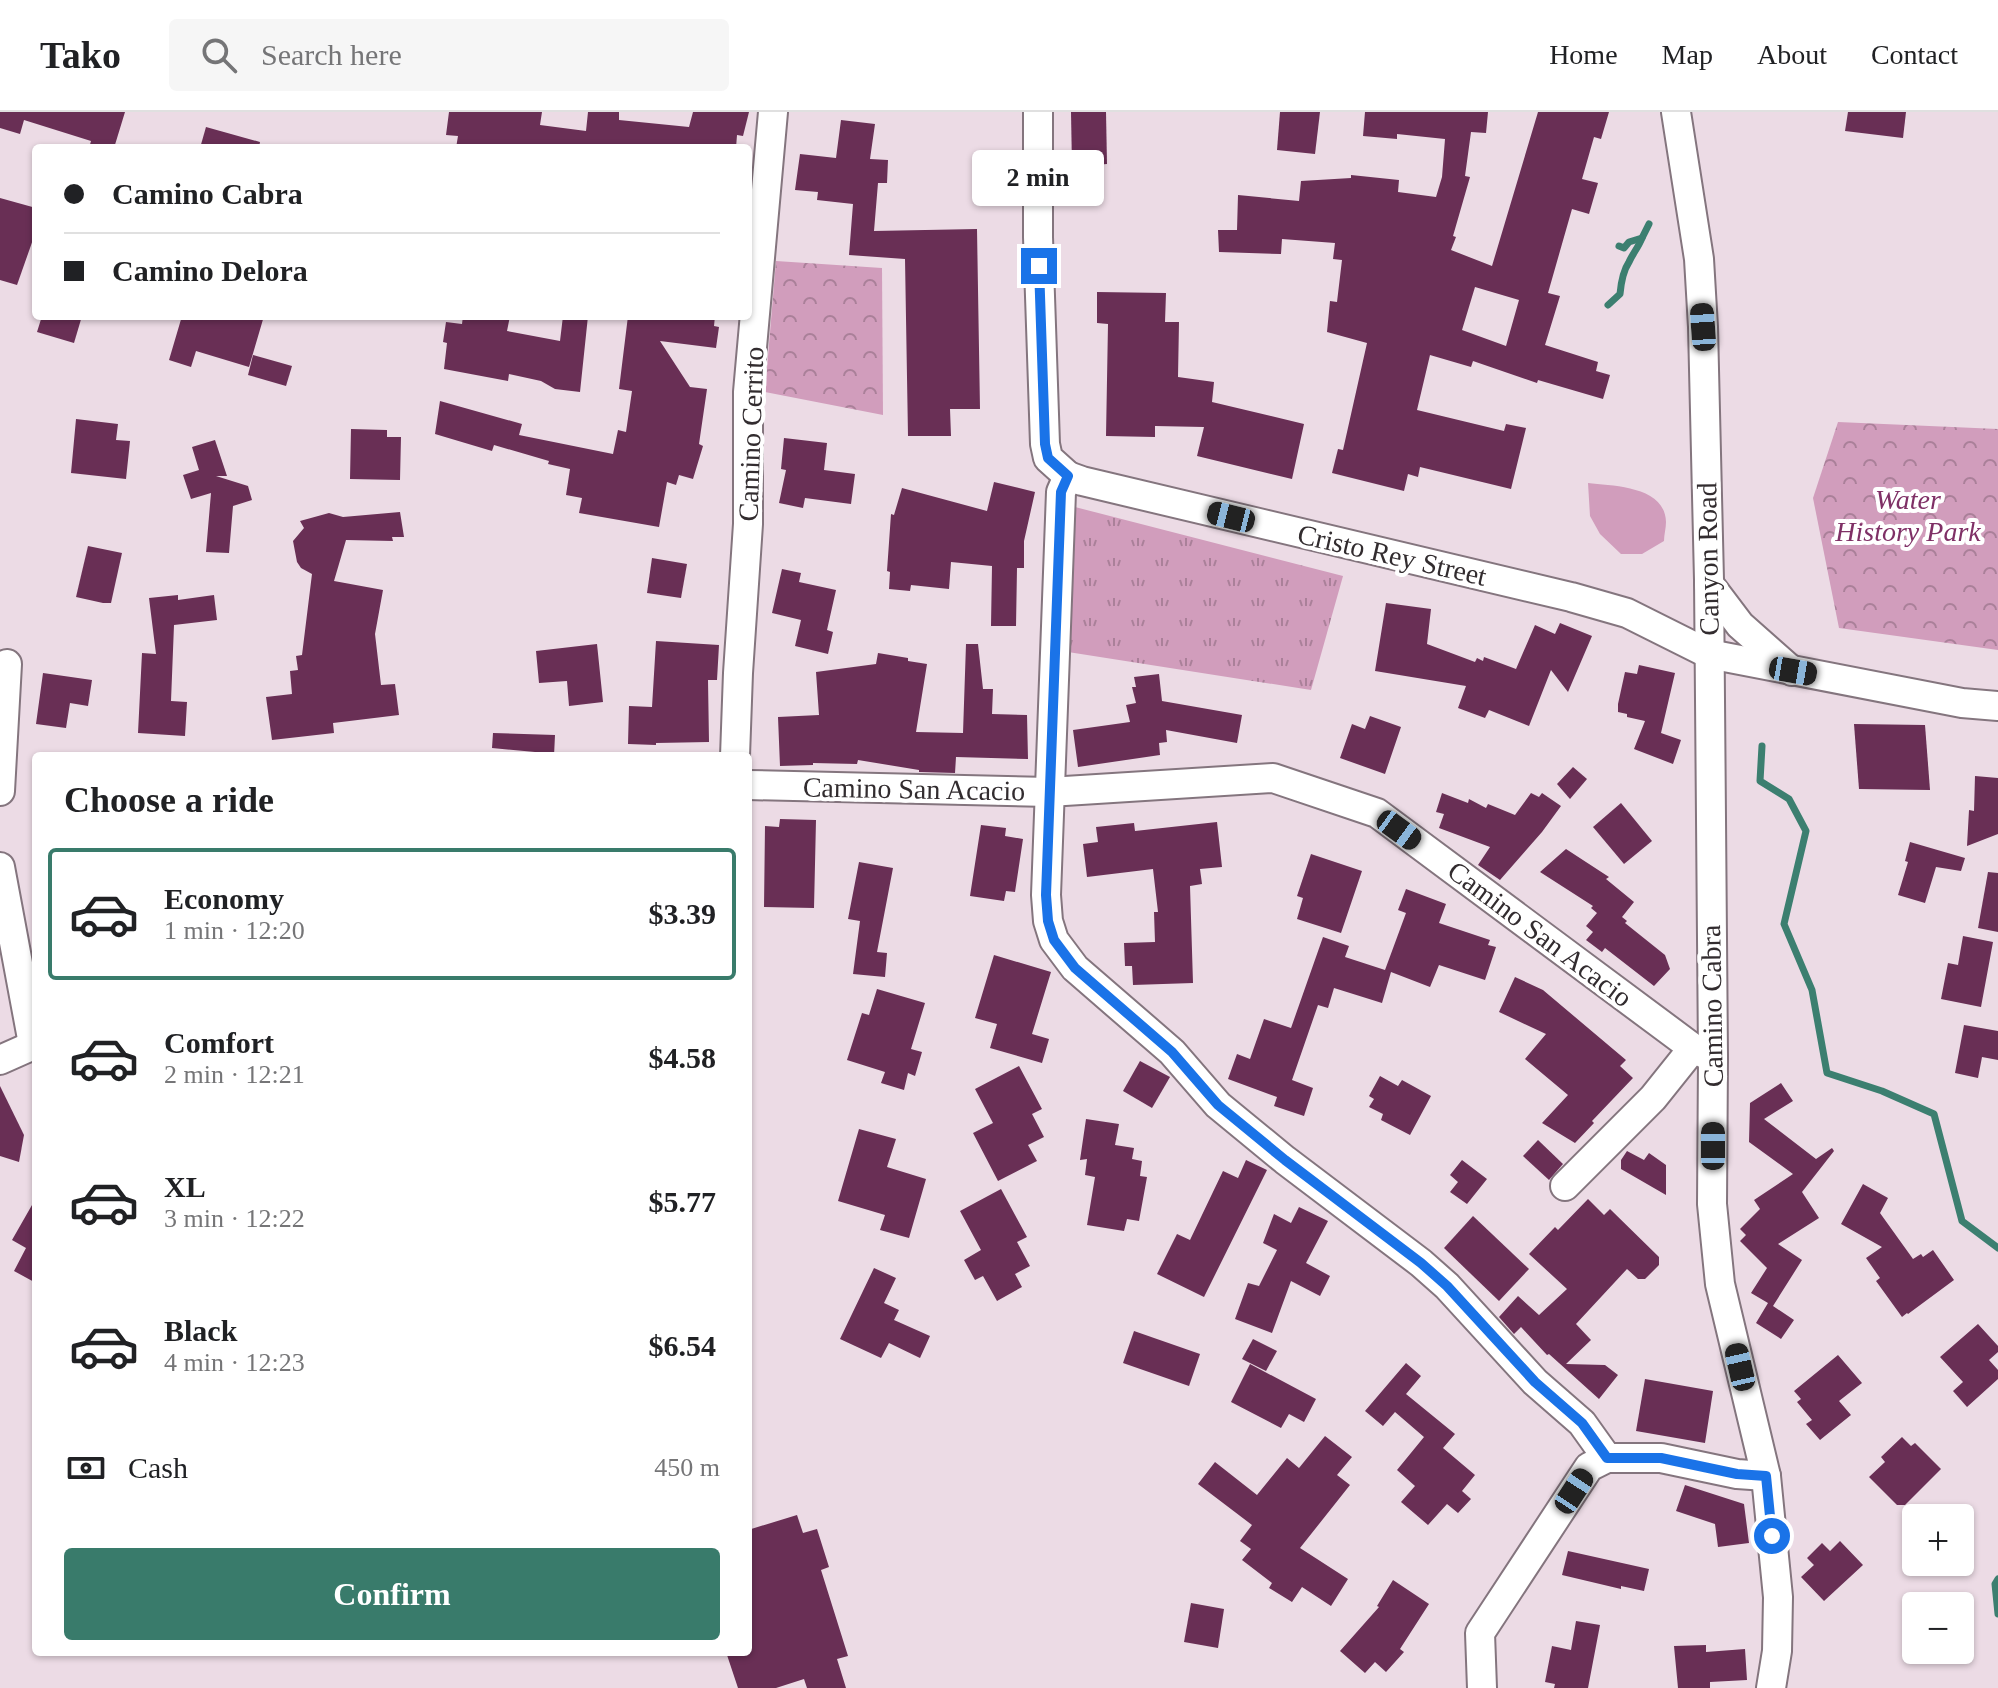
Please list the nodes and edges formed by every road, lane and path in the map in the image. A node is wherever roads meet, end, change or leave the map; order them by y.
1 (773, 112) edge
2 (1038, 112) edge
3 (1666, 112) edge
4 (1676, 112) edge
5 (1686, 171) junction
6 (1068, 476) junction
7 (1709, 584) junction
8 (1709, 654) junction
9 (7, 664) dead end
10 (1793, 671) junction
11 (1962, 703) junction
12 (1998, 706) edge
13 (1998, 719) edge
14 (735, 752) edge
15 (752, 785) edge
16 (0, 791) edge
17 (1049, 792) junction
18 (0, 867) edge
19 (32, 1029) edge
20 (32, 1045) edge
21 (1703, 1053) junction
22 (0, 1060) edge
23 (1565, 1186) dead end
24 (1607, 1458) junction
25 (1766, 1476) junction
26 (1482, 1688) edge
27 (1771, 1688) edge

1 - 14 street, Camino Cerrito
2 - 6 street
3 - 5 street, Canyon Road
4 - 5 street, Canyon Road
5 - 7 street, Canyon Road
6 - 8 street, Cristo Rey Street
6 - 17 street
7 - 8 street, Canyon Road
7 - 10 street
8 - 10 street, Canyon Road
8 - 21 street, Camino Cabra
9 - 16 street
10 - 11 street, Canyon Road
11 - 12 street, Canyon Road
11 - 13 street
15 - 17 street, Camino San Acacio
17 - 21 street, Camino San Acacio
17 - 24 street
18 - 19 street
20 - 22 street
21 - 23 street
21 - 25 street, Camino Cabra
24 - 25 street
24 - 26 street
25 - 27 street, Camino Cabra

